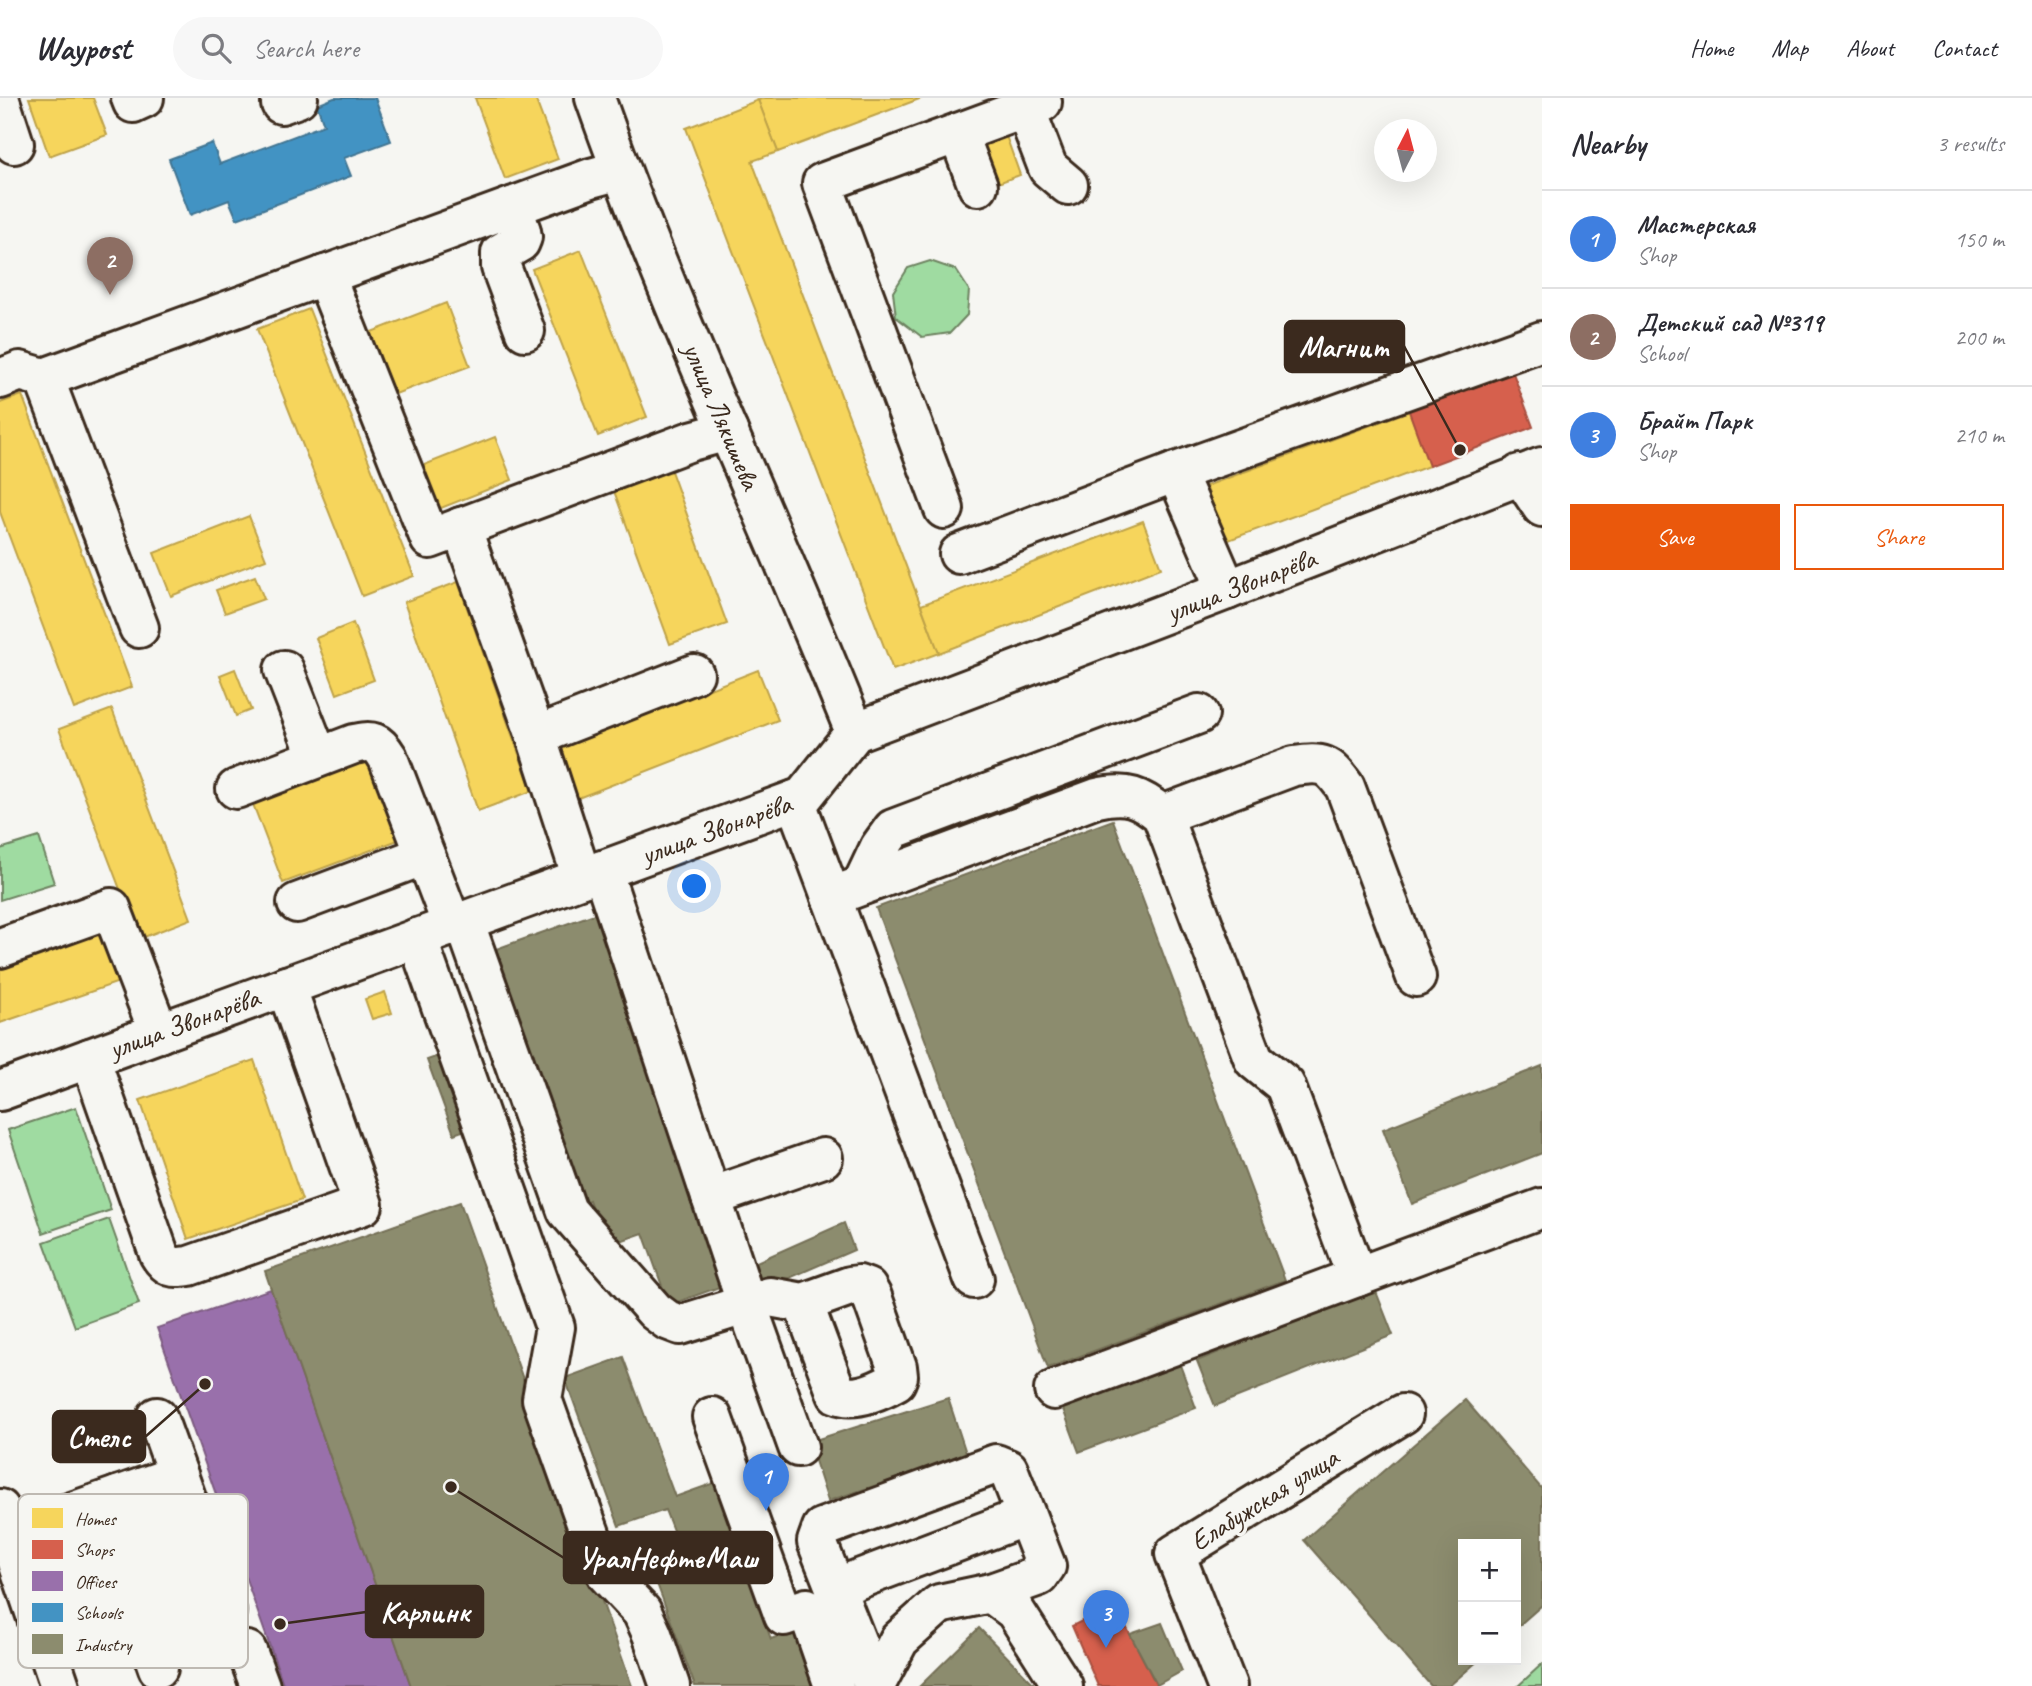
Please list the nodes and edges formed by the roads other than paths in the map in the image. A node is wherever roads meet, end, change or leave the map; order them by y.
1 (131, 98) edge
2 (144, 98) edge
3 (595, 98) edge
4 (0, 101) edge
5 (1033, 103) edge
6 (958, 133) junction
7 (14, 144) dead end
8 (620, 170) junction
9 (1068, 185) dead end
10 (978, 186) dead end
11 (512, 206) junction
12 (325, 275) junction
13 (525, 331) dead end
14 (1542, 341) edge
15 (44, 378) junction
16 (0, 379) edge
17 (728, 431) junction
18 (1531, 471) edge
19 (1176, 472) junction
20 (1542, 507) edge
21 (944, 509) dead end
22 (461, 527) junction
23 (959, 554) dead end
24 (1227, 590) junction
25 (139, 628) dead end
26 (284, 670) dead end
27 (694, 674) dead end
28 (1199, 714) dead end
29 (855, 732) junction
30 (536, 736) junction
31 (318, 757) junction
32 (236, 789) dead end
33 (795, 800) junction
34 (1162, 815) junction
35 (425, 855) junction
36 (592, 874) junction
37 (847, 891) junction
38 (297, 903) dead end
39 (444, 928) junction
40 (0, 948) edge
41 (1416, 977) dead end
42 (286, 986) junction
43 (159, 1033) junction
44 (90, 1058) junction
45 (0, 1091) edge
46 (823, 1158) dead end
47 (711, 1197) junction
48 (1542, 1208) edge
49 (1357, 1277) junction
50 (974, 1279) dead end
51 (803, 1303) dead end
52 (747, 1305) junction
53 (1054, 1390) dead end
54 (1403, 1414) dead end
55 (157, 1417) dead end
56 (712, 1417) dead end
57 (798, 1447) dead end
58 (178, 1475) junction
59 (124, 1494) edge
60 (185, 1494) edge
61 (1026, 1516) junction
62 (4, 1522) edge
63 (18, 1563) edge
64 (835, 1588) junction
65 (991, 1593) junction
66 (54, 1668) edge
67 (60, 1686) edge
68 (670, 1686) edge
69 (834, 1686) edge
70 (874, 1686) edge
71 (1063, 1686) edge
72 (1227, 1686) edge

1 - 2 street
3 - 8 street, улица Лякишева
4 - 7 street
5 - 6 street
5 - 9 street
6 - 10 street
6 - 21 street
8 - 11 street
8 - 17 street, улица Лякишева
11 - 12 street
11 - 13 street
12 - 15 street
12 - 22 street
14 - 19 street
15 - 16 street
15 - 25 street
17 - 22 street
17 - 29 street, улица Лякишева
18 - 20 street
18 - 24 street, улица Звонарёва
19 - 23 street
19 - 24 street
22 - 30 street
24 - 29 street, улица Звонарёва
26 - 31 street
27 - 30 street
28 - 37 street
29 - 33 street, улица Звонарёва
30 - 36 street
31 - 32 street
31 - 35 street
33 - 36 street, улица Звонарёва
33 - 37 street
34 - 37 street
34 - 41 street
34 - 49 street
35 - 38 street
35 - 39 street
36 - 39 street, улица Звонарёва
36 - 47 street
37 - 50 street
39 - 42 street, улица Звонарёва
39 - 52 street
39 - 68 street
40 - 43 street
42 - 43 street, улица Звонарёва
42 - 44 street
43 - 44 street, улица Звонарёва
44 - 45 street, улица Звонарёва
46 - 47 street
47 - 52 street
48 - 49 street
49 - 53 street
51 - 52 street
52 - 57 street
54 - 72 street, Елабужская улица
55 - 58 street
56 - 69 street
58 - 59 street
58 - 60 street
61 - 64 street
61 - 64 street
61 - 65 street
62 - 63 street
64 - 70 street
65 - 70 street
65 - 71 street
66 - 67 street

